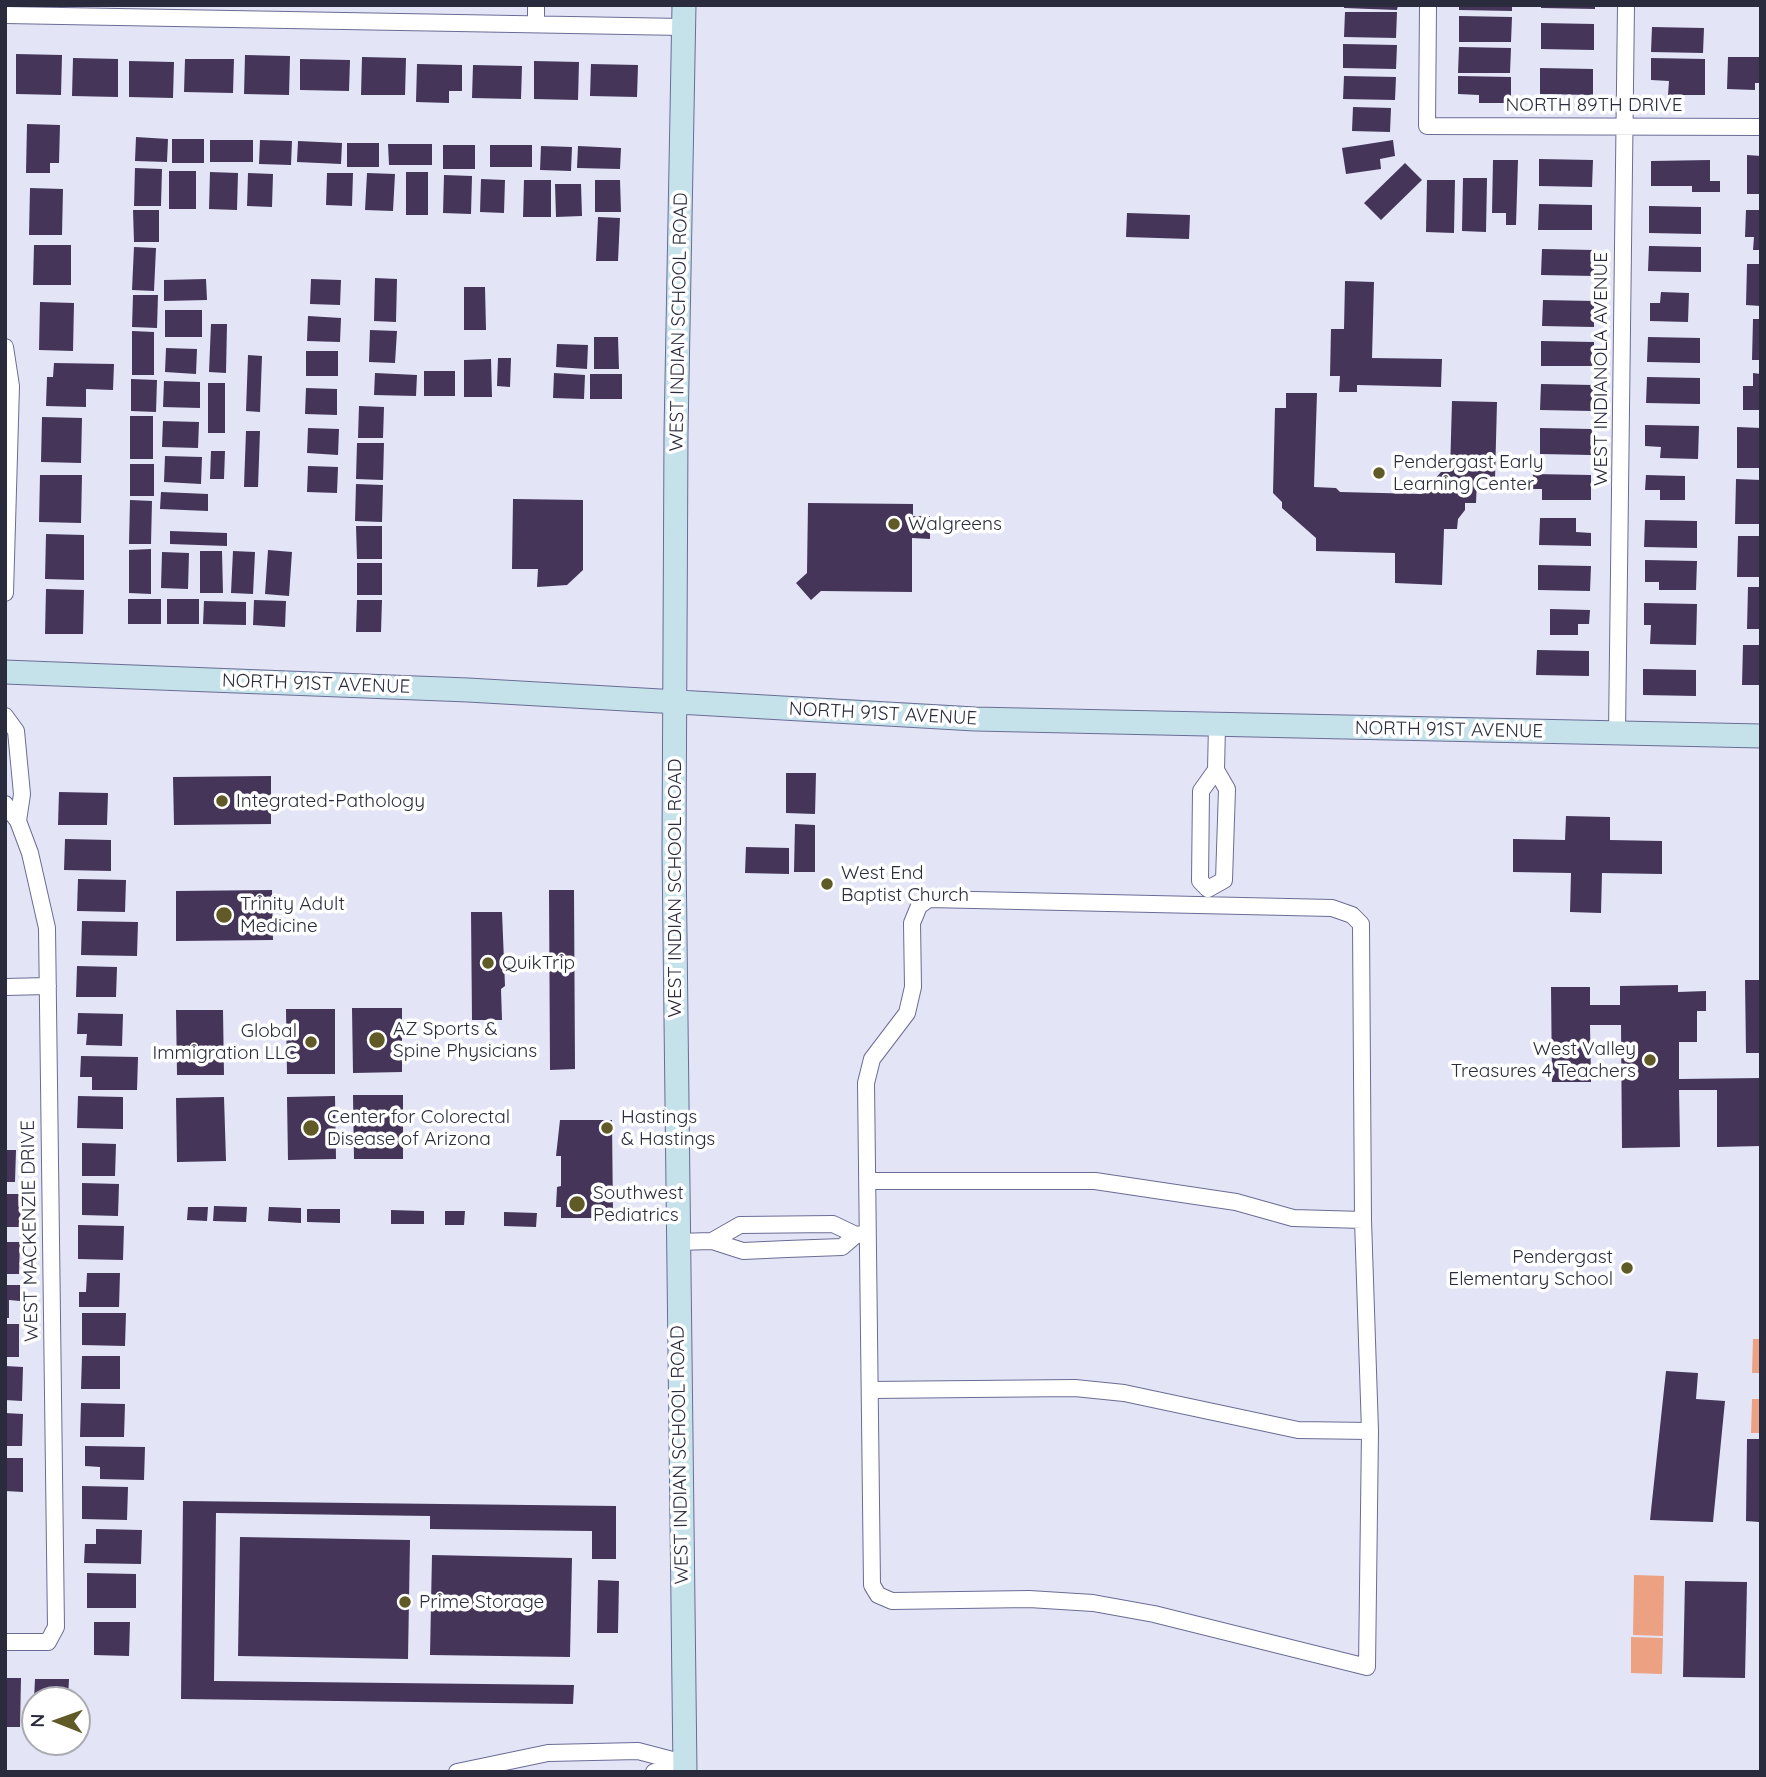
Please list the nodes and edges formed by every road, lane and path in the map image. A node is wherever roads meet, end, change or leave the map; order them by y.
1 (536, 5) edge
2 (1428, 5) edge
3 (1626, 5) edge
4 (188, 12) edge
5 (5, 15) edge
6 (684, 16) edge
7 (536, 24) junction
8 (1623, 125) junction
9 (1761, 127) edge
10 (5, 347) edge
11 (6, 514) edge
12 (5, 593) edge
13 (5, 673) edge
14 (675, 703) junction
15 (5, 716) edge
16 (1217, 725) junction
17 (1617, 733) junction
18 (1761, 736) edge
19 (1216, 770) junction
20 (5, 804) edge
21 (18, 821) junction
22 (1208, 889) junction
23 (1207, 908) junction
24 (48, 986) junction
25 (5, 987) edge
26 (868, 1181) junction
27 (1363, 1220) junction
28 (786, 1224) junction
29 (862, 1234) junction
30 (712, 1241) junction
31 (676, 1242) junction
32 (787, 1249) junction
33 (871, 1390) junction
34 (1370, 1431) junction
35 (5, 1642) edge
36 (685, 1767) edge
37 (457, 1772) edge
38 (654, 1772) edge

1 - 7 street
2 - 8 street, NORTH 89TH DRIVE
3 - 8 street, WEST INDIANOLA AVENUE
4 - 5 street
4 - 7 street
6 - 7 street
6 - 14 main road, WEST INDIAN SCHOOL ROAD
8 - 9 street, NORTH 89TH DRIVE
8 - 17 street, WEST INDIANOLA AVENUE
10 - 11 street
11 - 12 street
13 - 14 main road, NORTH 91ST AVENUE
14 - 16 main road, NORTH 91ST AVENUE
14 - 31 main road, WEST INDIAN SCHOOL ROAD
15 - 21 street, WEST MACKENZIE DRIVE
16 - 17 main road, NORTH 91ST AVENUE
16 - 19 street
17 - 18 main road, NORTH 91ST AVENUE
19 - 22 street
19 - 22 street
20 - 21 street, WEST MACKENZIE DRIVE
21 - 24 street, WEST MACKENZIE DRIVE
22 - 23 street
23 - 26 street
23 - 27 street
24 - 25 street
24 - 35 street, WEST MACKENZIE DRIVE
26 - 27 street
26 - 29 street
27 - 34 street
28 - 29 street
28 - 30 street
28 - 32 street
29 - 32 street
29 - 33 street
30 - 31 street
30 - 32 street
31 - 36 main road, WEST INDIAN SCHOOL ROAD
33 - 34 street
33 - 34 street
36 - 37 street
36 - 38 street

